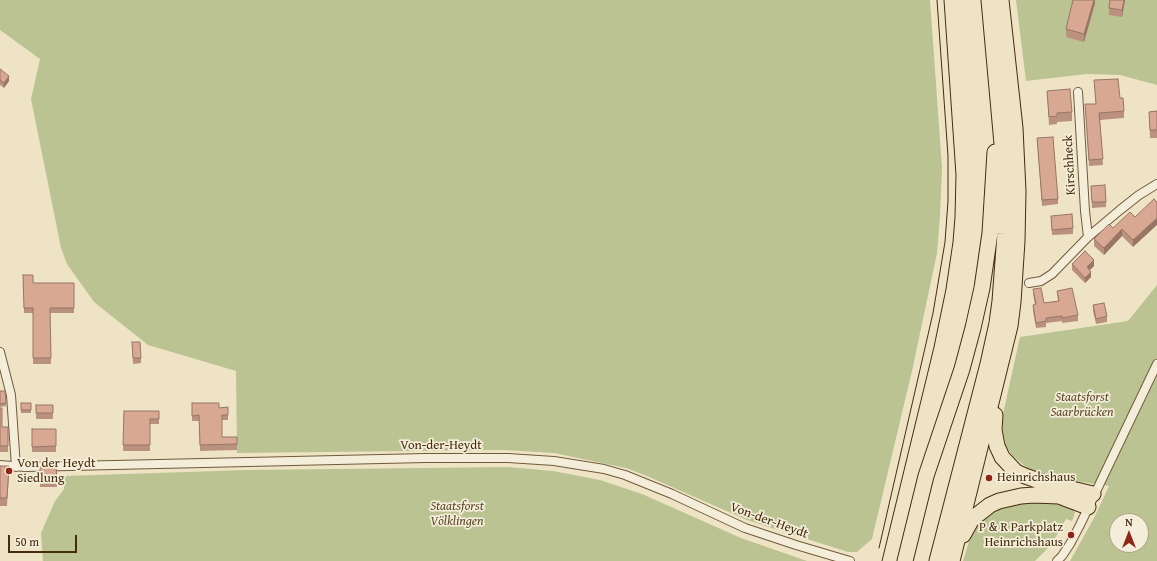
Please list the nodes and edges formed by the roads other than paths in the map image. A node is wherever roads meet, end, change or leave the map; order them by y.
1 (989, 0) edge
2 (1001, 0) edge
3 (997, 89) junction
4 (1078, 92) dead end
5 (1157, 184) edge
6 (1088, 237) junction
7 (1029, 283) dead end
8 (0, 352) edge
9 (1157, 364) edge
10 (1000, 366) junction
11 (0, 465) edge
12 (16, 467) junction
13 (1091, 501) junction
14 (945, 558) edge
15 (850, 561) edge
16 (904, 561) edge
17 (1056, 561) edge

1 - 3 highway
2 - 10 highway
3 - 14 highway
3 - 16 highway
4 - 6 street, Kirschheck
5 - 6 street
6 - 7 street
8 - 12 street
9 - 13 street
10 - 13 highway
10 - 14 highway
11 - 12 street, Von-der-Heydt
12 - 15 street, Von-der-Heydt
13 - 14 highway
13 - 17 street

